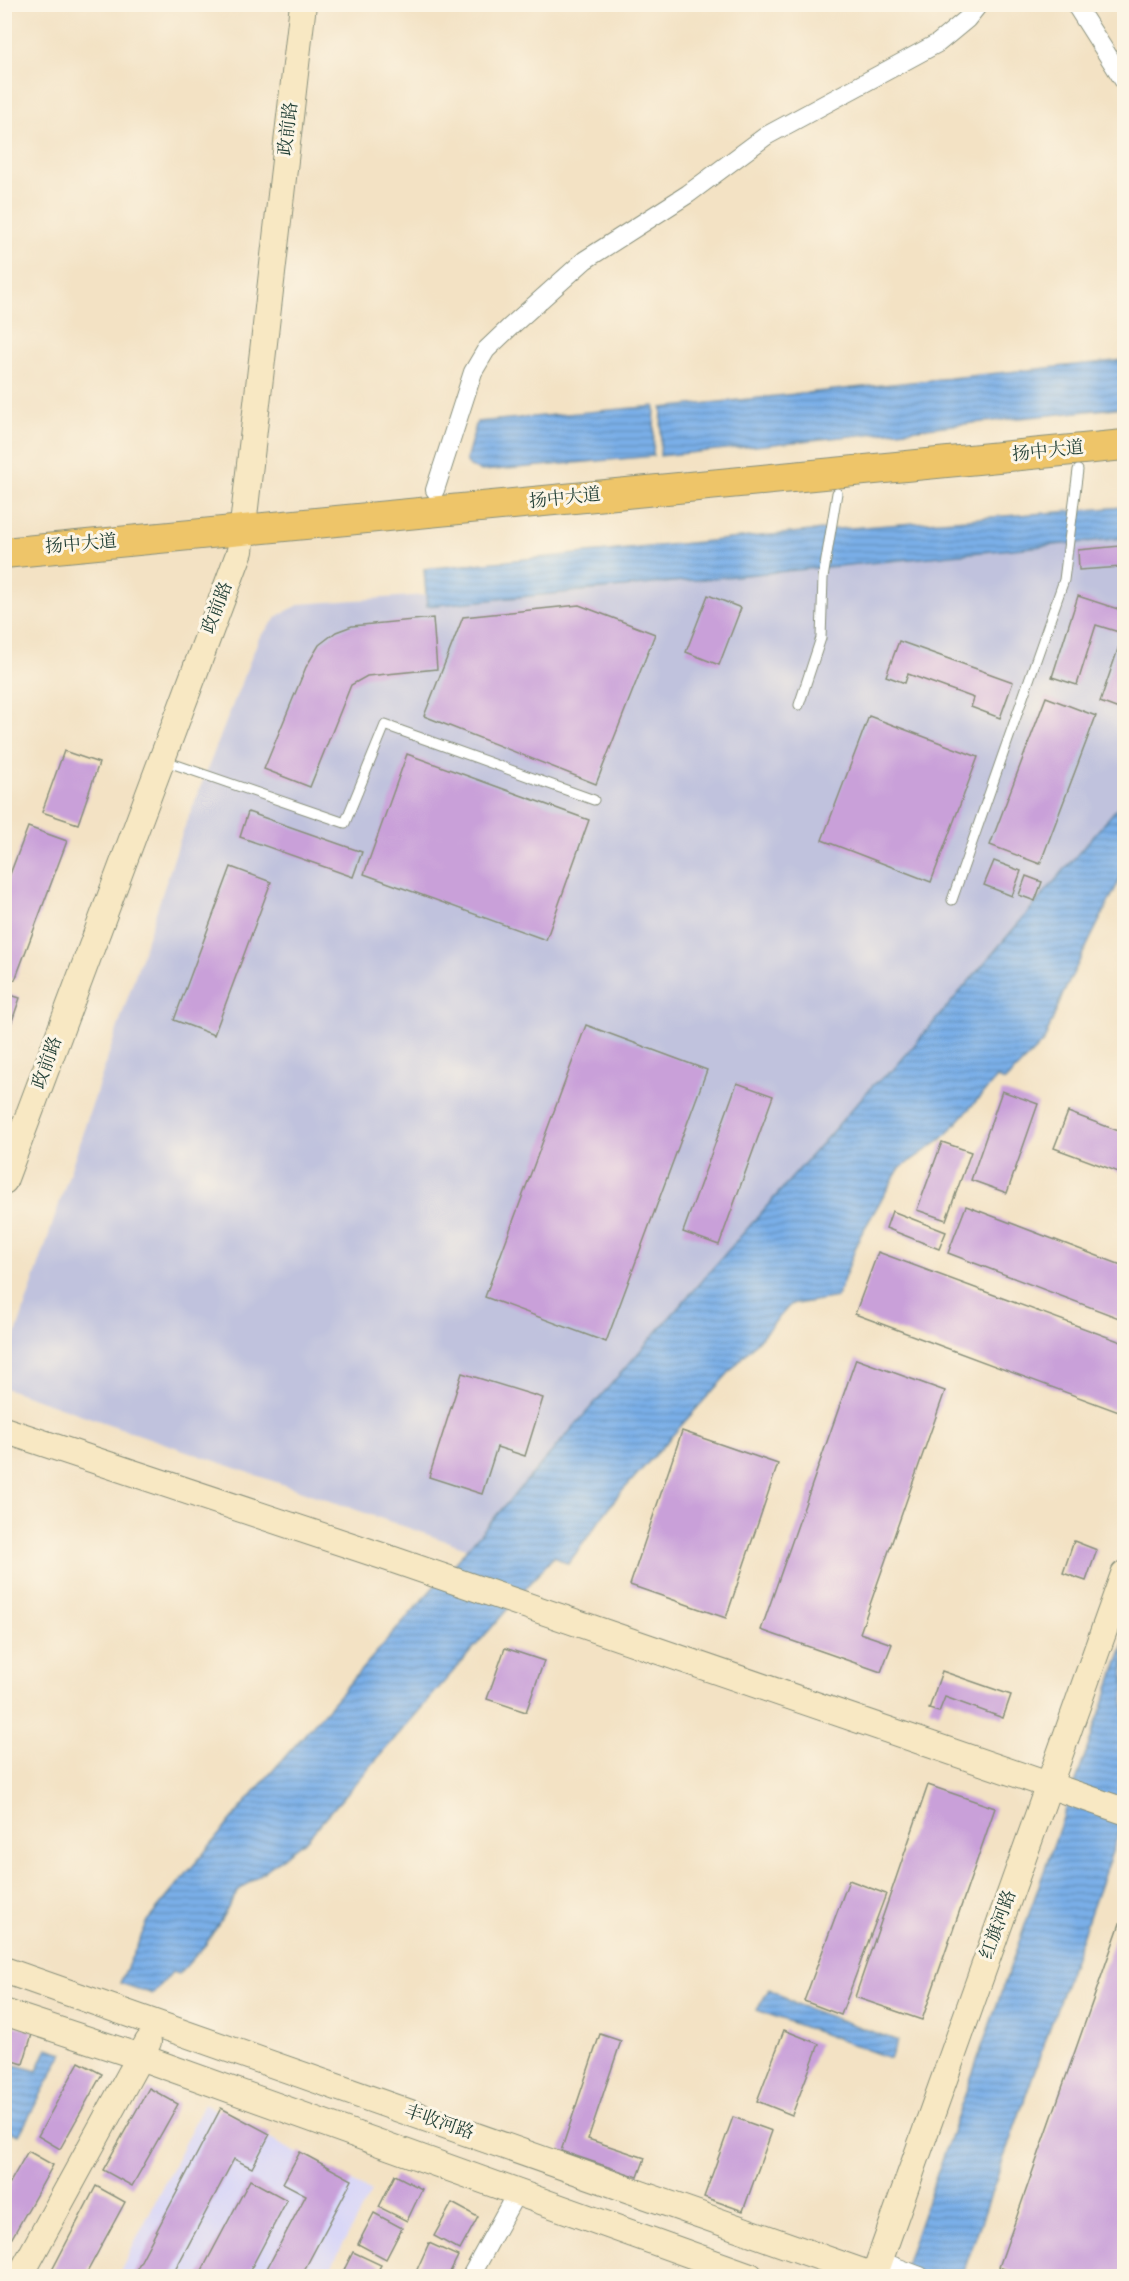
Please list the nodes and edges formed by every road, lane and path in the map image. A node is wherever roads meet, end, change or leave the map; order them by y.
1 (303, 4) edge
2 (979, 4) edge
3 (1076, 4) edge
4 (1125, 81) edge
5 (1125, 445) edge
6 (1125, 466) edge
7 (1077, 470) junction
8 (435, 490) dead end
9 (837, 494) junction
10 (242, 541) junction
11 (4, 553) edge
12 (4, 573) edge
13 (799, 705) dead end
14 (162, 759) junction
15 (594, 800) dead end
16 (952, 900) dead end
17 (4, 1181) edge
18 (4, 1430) edge
19 (1125, 1574) edge
20 (1055, 1787) junction
21 (1125, 1811) edge
22 (4, 1970) edge
23 (4, 2012) edge
24 (158, 2024) junction
25 (140, 2057) junction
26 (312, 2078) junction
27 (298, 2114) junction
28 (517, 2192) junction
29 (749, 2232) junction
30 (880, 2270) edge
31 (740, 2275) edge
32 (20, 2277) edge
33 (471, 2277) edge
34 (920, 2277) edge

1 - 10 street, 政前路
2 - 8 street
3 - 4 street
5 - 10 main road, 扬中大道
6 - 7 main road, 扬中大道
7 - 9 main road, 扬中大道
7 - 16 lane
9 - 10 main road, 扬中大道
9 - 13 lane
10 - 11 main road, 扬中大道
10 - 12 main road, 扬中大道
10 - 14 street, 政前路
14 - 15 lane
14 - 17 street, 政前路
18 - 20 street
19 - 20 street, 红旗河路
20 - 21 street
20 - 30 street, 红旗河路
22 - 24 street, 丰收河路
23 - 25 street
24 - 25 street
24 - 26 street, 丰收河路
25 - 27 street
25 - 32 street
26 - 27 street
26 - 29 street, 丰收河路
27 - 28 street
28 - 31 street
28 - 33 street
29 - 30 street, 丰收河路
29 - 31 street
30 - 34 street

